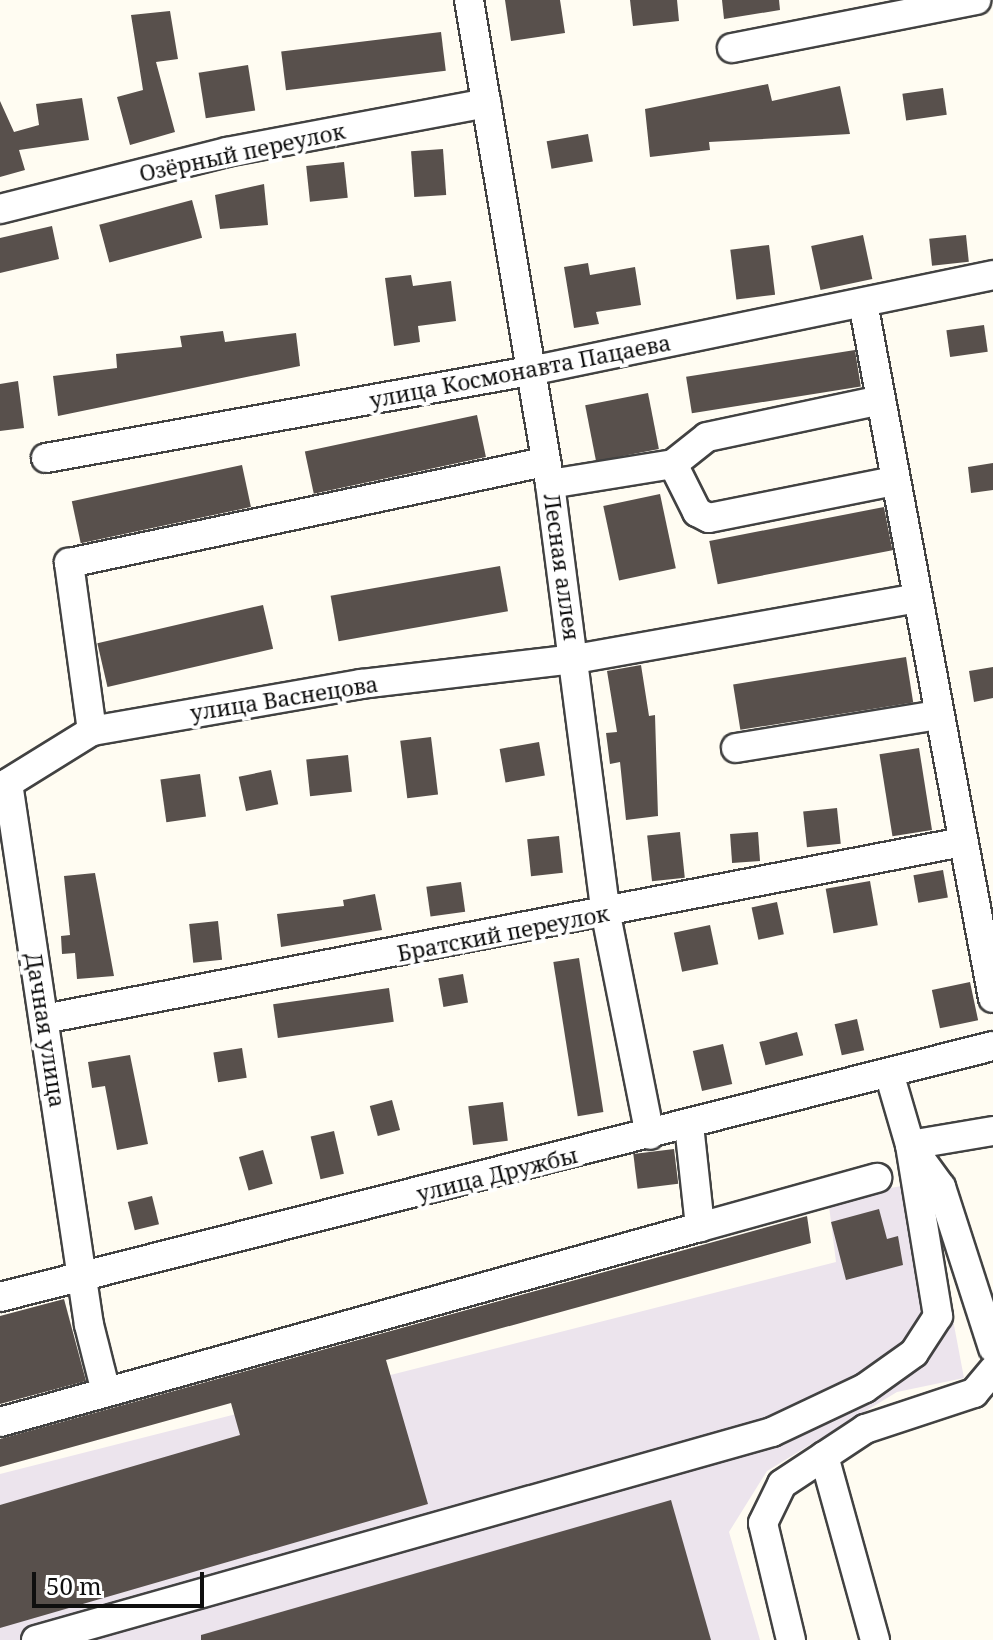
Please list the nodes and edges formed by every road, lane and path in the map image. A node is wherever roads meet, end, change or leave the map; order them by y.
1 (469, 0) edge
2 (976, 0) edge
3 (732, 48) dead end
4 (486, 103) junction
5 (0, 209) edge
6 (993, 275) edge
7 (863, 303) junction
8 (530, 371) junction
9 (881, 400) junction
10 (46, 458) dead end
11 (673, 464) junction
12 (548, 473) junction
13 (895, 481) junction
14 (917, 598) junction
15 (575, 659) junction
16 (938, 715) junction
17 (92, 731) junction
18 (736, 748) dead end
19 (8, 783) joint
20 (962, 842) junction
21 (606, 915) junction
22 (993, 998) edge
23 (44, 1019) junction
24 (993, 1046) edge
25 (889, 1073) junction
26 (689, 1125) junction
27 (993, 1131) edge
28 (650, 1135) junction
29 (910, 1145) junction
30 (877, 1178) dead end
31 (700, 1227) junction
32 (86, 1277) junction
33 (0, 1297) edge
34 (993, 1348) edge
35 (993, 1370) edge
36 (106, 1392) junction
37 (0, 1422) edge
38 (824, 1456) junction
39 (36, 1640) edge
40 (791, 1640) edge
41 (875, 1640) edge

1 - 4 street, Лесная аллея
2 - 3 street
4 - 5 street, Озёрный переулок
4 - 8 street, Лесная аллея
6 - 7 street, улица Космонавта Пацаева
7 - 8 street, улица Космонавта Пацаева
7 - 9 street
8 - 10 street, улица Космонавта Пацаева
8 - 12 street, Лесная аллея
9 - 11 street
9 - 13 street
11 - 12 street
11 - 13 street
12 - 15 street, Лесная аллея
12 - 17 street
13 - 14 street
14 - 15 street, улица Васнецова
14 - 16 street
15 - 17 street, улица Васнецова
15 - 21 street, Лесная аллея
16 - 18 street
16 - 20 street
17 - 19 street, улица Васнецова
19 - 23 street, Дачная улица
20 - 21 street, Братский переулок
20 - 22 street
21 - 23 street, Братский переулок
21 - 28 street, Лесная аллея
23 - 32 street, Дачная улица
24 - 25 street, улица Дружбы
25 - 26 street, улица Дружбы
25 - 29 street
26 - 28 street, улица Дружбы
26 - 31 street
27 - 29 street
28 - 32 street, улица Дружбы
29 - 34 street
29 - 39 street
30 - 31 street
31 - 36 street
32 - 33 street, улица Дружбы
32 - 36 street, Дачная улица
35 - 38 street
36 - 37 street
38 - 40 street
38 - 41 street

